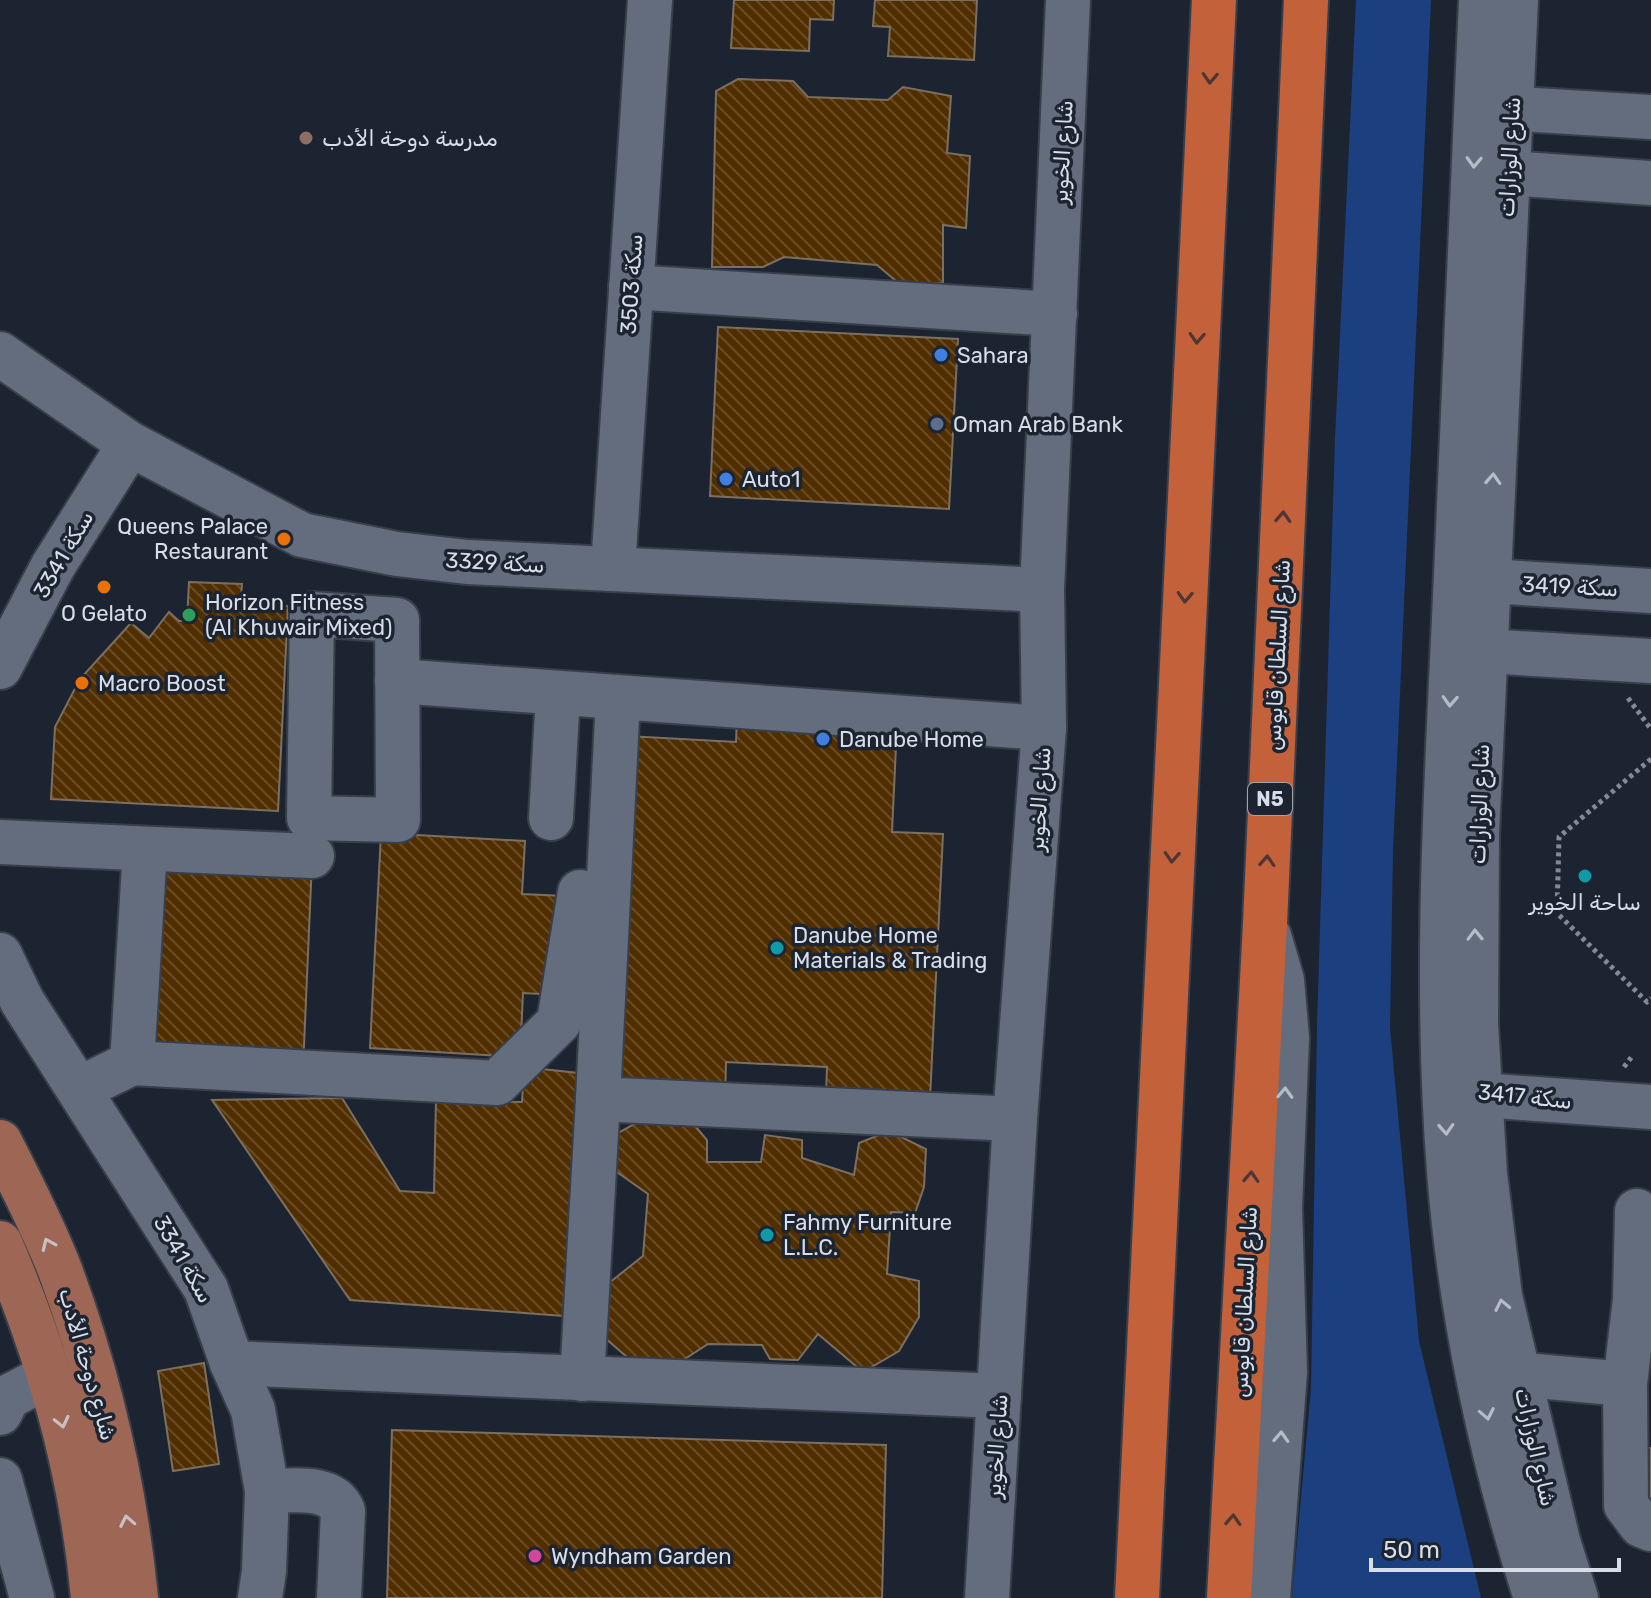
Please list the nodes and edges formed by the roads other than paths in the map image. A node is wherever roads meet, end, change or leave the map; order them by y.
1 (650, 0) edge
2 (1068, 0) edge
3 (1214, 0) edge
4 (1306, 0) edge
5 (1481, 0) edge
6 (1492, 0) edge
7 (1516, 0) edge
8 (1512, 108) junction
9 (1651, 117) edge
10 (1508, 173) junction
11 (1651, 183) edge
12 (631, 287) junction
13 (1055, 314) junction
14 (0, 354) edge
15 (130, 444) junction
16 (1460, 490) junction
17 (613, 568) junction
18 (1488, 581) junction
19 (1042, 590) junction
20 (1651, 591) edge
21 (1485, 651) junction
22 (1651, 661) edge
23 (0, 667) edge
24 (397, 681) junction
25 (558, 694) junction
26 (618, 698) junction
27 (1044, 728) junction
28 (551, 818) dead end
29 (0, 842) edge
30 (145, 849) junction
31 (312, 856) dead end
32 (580, 892) dead end
33 (1265, 924) junction
34 (1442, 931) junction
35 (0, 955) edge
36 (132, 1063) junction
37 (79, 1089) junction
38 (1480, 1095) junction
39 (598, 1099) junction
40 (1651, 1107) edge
41 (1015, 1119) junction
42 (0, 1142) edge
43 (1637, 1211) dead end
44 (0, 1243) edge
45 (232, 1363) junction
46 (1498, 1372) junction
47 (50, 1375) junction
48 (582, 1379) junction
49 (1625, 1384) junction
50 (999, 1396) junction
51 (0, 1413) edge
52 (0, 1481) edge
53 (267, 1491) junction
54 (1651, 1529) edge
55 (32, 1598) edge
56 (93, 1598) edge
57 (136, 1598) edge
58 (260, 1598) edge
59 (339, 1598) edge
60 (987, 1598) edge
61 (1137, 1598) edge
62 (1229, 1598) edge
63 (1268, 1598) edge
64 (1536, 1598) edge
65 (1576, 1598) edge

1 - 12 street, سكة 3503
2 - 13 street, شارع الخوير
3 -> 61 highway
33 -> 4 highway, شارع السلطان قابوس / N5
5 -> 16 street, شارع الوزارات
6 - 8 street
7 - 8 street, شارع الوزارات
8 - 9 street
8 - 10 street, شارع الوزارات
10 - 11 street
18 -> 10 street, شارع الوزارات
12 - 13 street
12 - 17 street, سكة 3503
13 - 19 street, شارع الخوير
14 - 15 street, سكة 3329
15 - 17 street, سكة 3329
15 - 23 street, سكة 3341
16 - 21 street
16 -> 34 street, شارع الوزارات
17 - 19 street, سكة 3329
18 - 20 street, سكة 3419
18 - 21 street, شارع الوزارات
19 - 27 street, شارع الخوير
21 - 22 street
38 -> 21 street, شارع الوزارات
24 - 24 street
24 - 25 street
25 - 26 street
25 - 28 street
26 - 27 street
26 - 39 street
27 - 41 street, شارع الخوير
29 - 30 street
30 - 31 street
30 - 36 street
32 - 36 street
62 -> 33 highway, شارع السلطان قابوس / N5
63 -> 33 street
34 - 38 street, سكة 3417
34 -> 46 street, شارع الوزارات
35 - 37 street, سكة 3341
36 - 37 street
37 - 45 street, سكة 3341
38 - 40 street, سكة 3417
46 -> 38 street, شارع الوزارات
39 - 41 street
39 - 48 street
41 - 50 street, شارع الخوير
57 -> 42 main road, شارع دوحة الأدب
43 - 49 street
44 - 47 main road, شارع دوحة الأدب
45 - 48 street
45 - 53 street, سكة 3341
46 - 49 street
46 -> 64 street, شارع الوزارات
46 - 65 street, شارع الوزارات
47 - 51 street
47 -> 56 main road, شارع دوحة الأدب
48 - 50 street
49 - 54 street
50 - 60 street, شارع الخوير
52 - 55 street
53 - 58 street, سكة 3341
53 - 59 street

